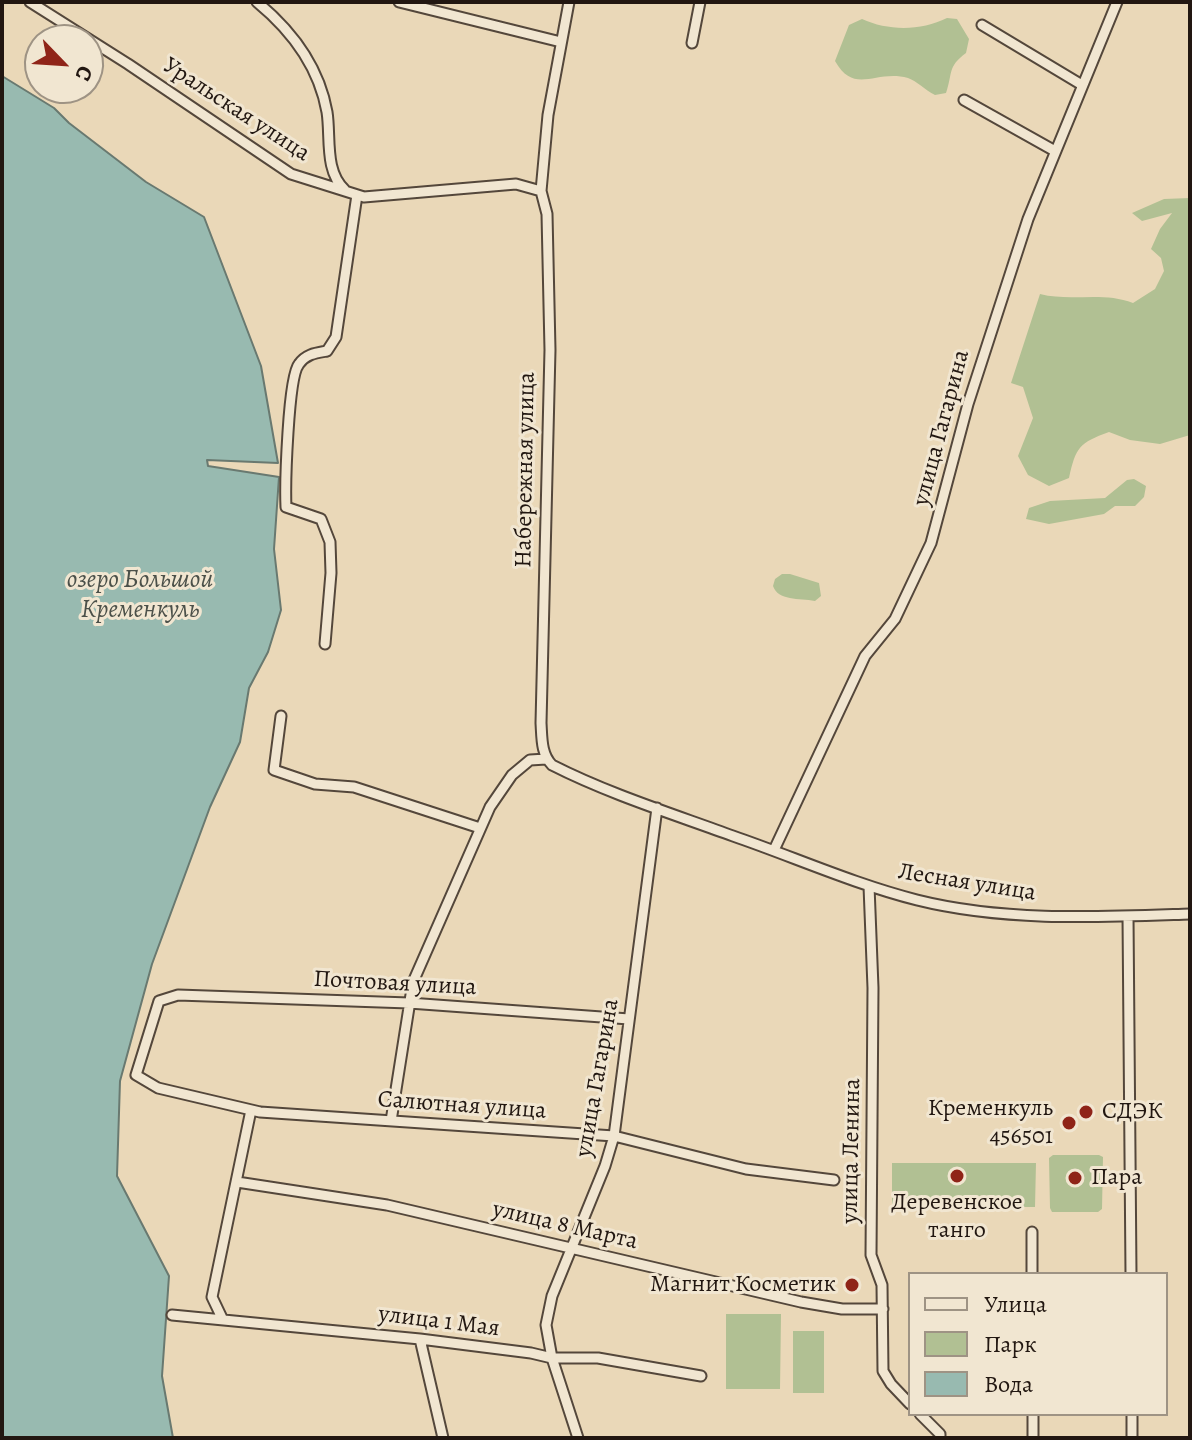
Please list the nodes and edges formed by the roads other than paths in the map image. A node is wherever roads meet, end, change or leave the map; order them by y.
1 (30, 2) edge
2 (259, 2) edge
3 (399, 2) edge
4 (569, 2) edge
5 (700, 2) edge
6 (1117, 2) edge
7 (982, 25) dead end
8 (561, 42) junction
9 (692, 43) dead end
10 (1082, 85) junction
11 (964, 100) dead end
12 (1055, 151) junction
13 (537, 190) junction
14 (354, 195) junction
15 (325, 644) dead end
16 (281, 716) dead end
17 (546, 759) junction
18 (657, 808) junction
19 (480, 828) junction
20 (774, 850) junction
21 (869, 886) junction
22 (1190, 914) edge
23 (1128, 916) junction
24 (409, 1003) junction
25 (629, 1019) junction
26 (136, 1075) joint
27 (251, 1110) junction
28 (391, 1121) junction
29 (614, 1136) junction
30 (834, 1180) dead end
31 (237, 1182) junction
32 (1032, 1232) dead end
33 (570, 1248) junction
34 (1032, 1272) edge
35 (1131, 1272) edge
36 (883, 1309) junction
37 (172, 1315) dead end
38 (222, 1318) junction
39 (420, 1339) junction
40 (549, 1344) junction
41 (531, 1353) junction
42 (552, 1358) junction
43 (701, 1376) dead end
44 (908, 1402) edge
45 (922, 1416) edge
46 (1033, 1416) edge
47 (1132, 1416) edge
48 (443, 1438) edge
49 (577, 1438) edge
50 (940, 1438) edge
51 (1033, 1438) edge
52 (1132, 1438) edge

1 - 14 street, Уральская улица
2 - 14 street
3 - 8 street
4 - 8 street, Набережная улица
5 - 9 street
6 - 10 street, улица Гагарина
7 - 10 street
8 - 13 street, Набережная улица
10 - 12 street, улица Гагарина
11 - 12 street
12 - 20 street, улица Гагарина
13 - 14 street, Уральская улица
13 - 17 street, Набережная улица
14 - 15 street
16 - 19 street
17 - 18 street
17 - 19 street
18 - 20 street, Лесная улица
18 - 25 street, улица Гагарина
19 - 24 street
20 - 21 street, Лесная улица
21 - 23 street, Лесная улица
21 - 36 street, улица Ленина
22 - 23 street, Лесная улица
23 - 35 street
24 - 25 street, Почтовая улица
24 - 26 street, Почтовая улица
24 - 28 street
25 - 29 street, улица Гагарина
26 - 27 street, Салютная улица
27 - 28 street, Салютная улица
27 - 31 street
28 - 29 street, Салютная улица
29 - 30 street, Салютная улица
29 - 33 street, улица Гагарина
31 - 33 street, улица 8 Марта
31 - 38 street
32 - 34 street
33 - 36 street, улица 8 Марта
33 - 40 street, улица Гагарина
36 - 44 street, улица Ленина
37 - 38 street, улица 1 Мая
38 - 39 street, улица 1 Мая
39 - 41 street, улица 1 Мая
39 - 48 street
40 - 41 street
40 - 42 street, улица Гагарина
41 - 42 street, улица 1 Мая
42 - 43 street, улица 1 Мая
42 - 49 street, улица Гагарина
45 - 50 street
46 - 51 street
47 - 52 street

